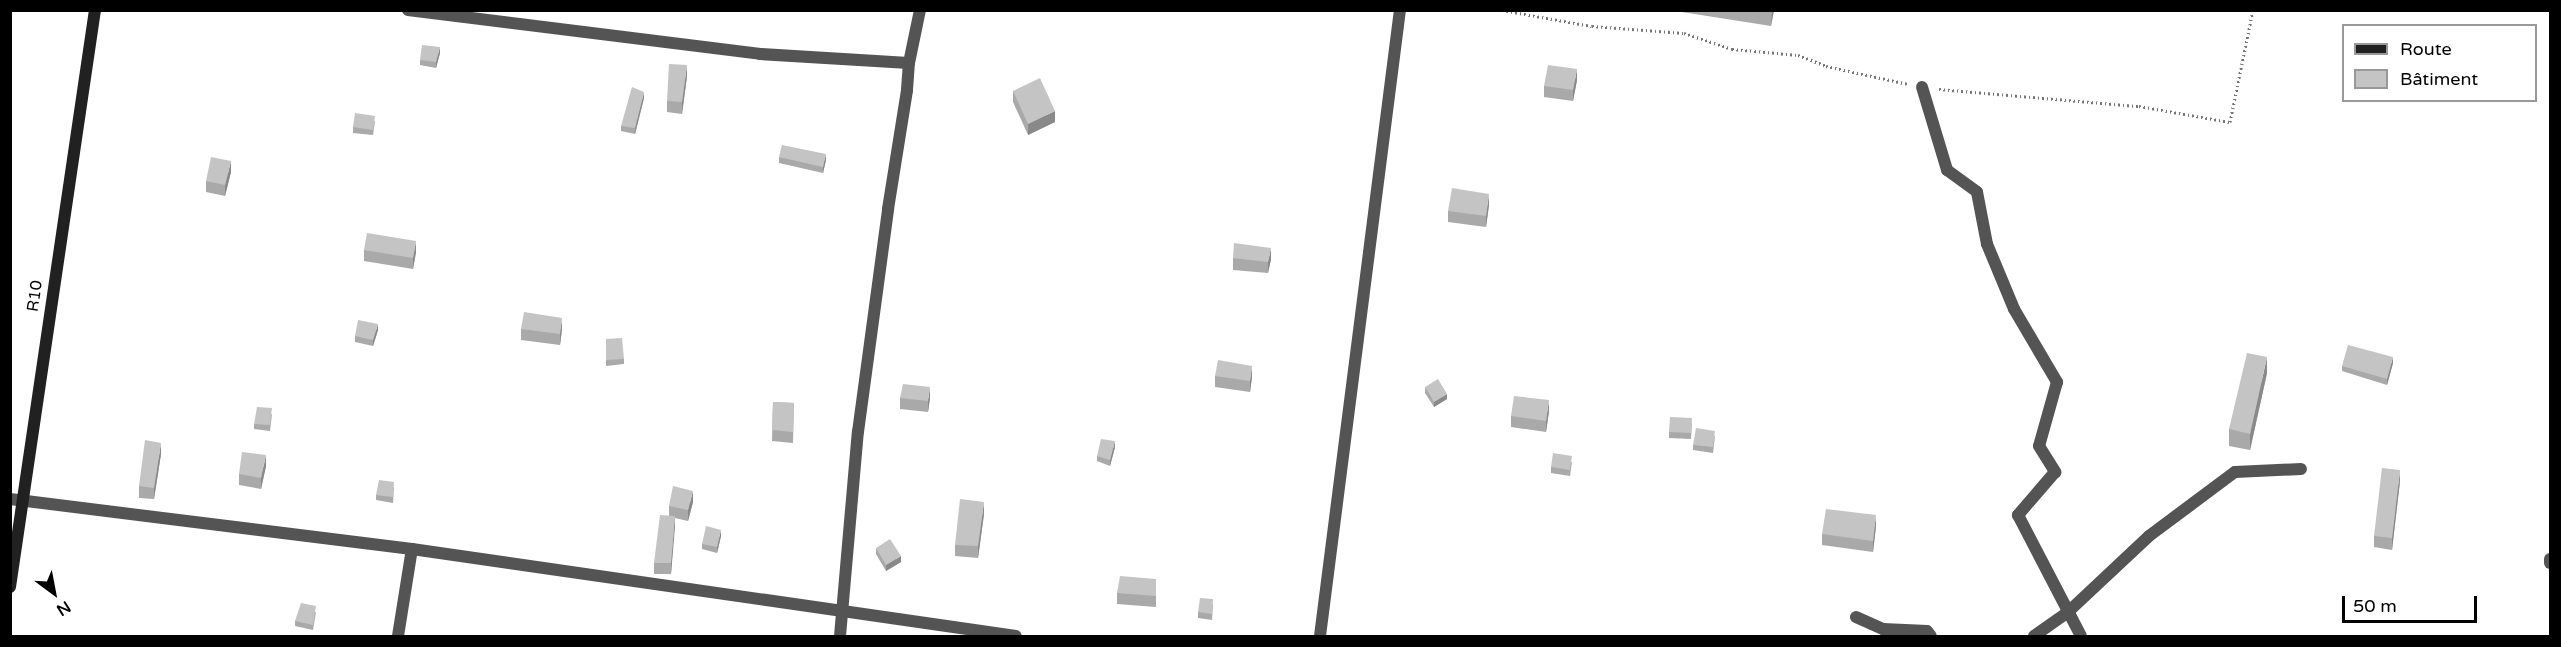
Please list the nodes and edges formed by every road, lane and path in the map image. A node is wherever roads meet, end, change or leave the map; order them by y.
1 (95, 10) edge
2 (408, 10) edge
3 (920, 10) edge
4 (1400, 10) edge
5 (1502, 10) edge
6 (2253, 10) edge
7 (467, 14) edge
8 (909, 63) junction
9 (1922, 87) junction
10 (2301, 469) dead end
11 (10, 499) edge
12 (24, 501) junction
13 (411, 549) junction
14 (10, 587) edge
15 (844, 610) junction
16 (2068, 612) junction
17 (1856, 617) dead end
18 (398, 636) edge
19 (840, 636) edge
20 (1016, 636) edge
21 (1320, 636) edge
22 (1931, 636) edge
23 (2034, 636) edge
24 (2081, 636) edge

1 - 12 main road, R10
2 - 7 street
3 - 8 street
4 - 21 street
5 - 9 path
6 - 9 path
7 - 8 street
8 - 15 street
9 - 16 street
10 - 16 street
11 - 12 street
12 - 13 street
12 - 14 main road, R10
13 - 15 street
13 - 18 street
15 - 19 street
15 - 20 street
16 - 23 street
16 - 24 street
17 - 22 street

